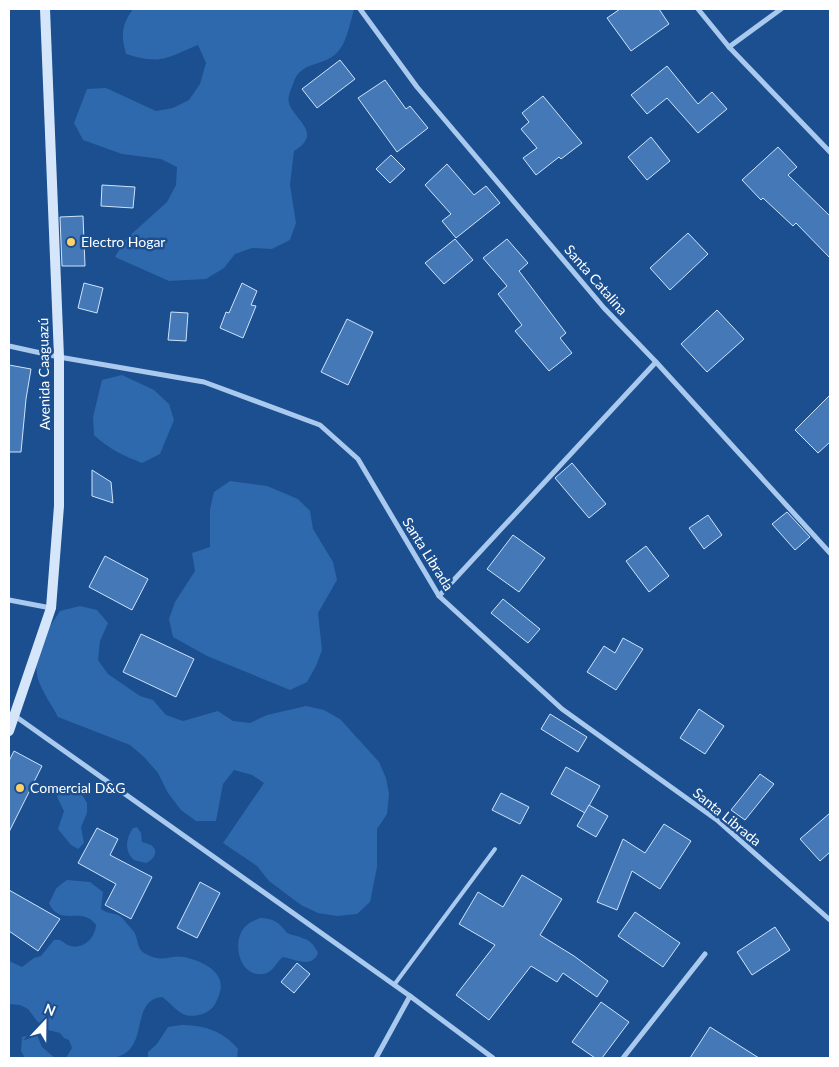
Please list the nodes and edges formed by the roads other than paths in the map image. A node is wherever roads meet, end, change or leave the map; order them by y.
1 (45, 9) edge
2 (360, 9) edge
3 (698, 9) edge
4 (781, 9) edge
5 (729, 47) junction
6 (830, 152) edge
7 (9, 346) edge
8 (59, 357) junction
9 (656, 362) junction
10 (830, 553) edge
11 (439, 596) junction
12 (9, 600) edge
13 (51, 608) junction
14 (15, 716) junction
15 (9, 732) edge
16 (495, 849) dead end
17 (830, 920) edge
18 (705, 954) dead end
19 (394, 985) junction
20 (410, 996) junction
21 (376, 1058) edge
22 (493, 1058) edge
23 (623, 1058) edge

1 - 8 street, Avenida Caaguazú
2 - 9 street, Santa Catalina
3 - 5 street
4 - 5 street
5 - 6 street
7 - 8 street, Santa Librada
8 - 11 street, Santa Librada
8 - 13 street, Avenida Caaguazú
9 - 10 street, Santa Catalina
9 - 11 street
11 - 17 street, Santa Librada
12 - 13 street
13 - 14 street, Avenida Caaguazú
14 - 15 street, Avenida Caaguazú
14 - 19 street
16 - 19 lane
18 - 23 street
19 - 20 street
20 - 21 street
20 - 22 street

